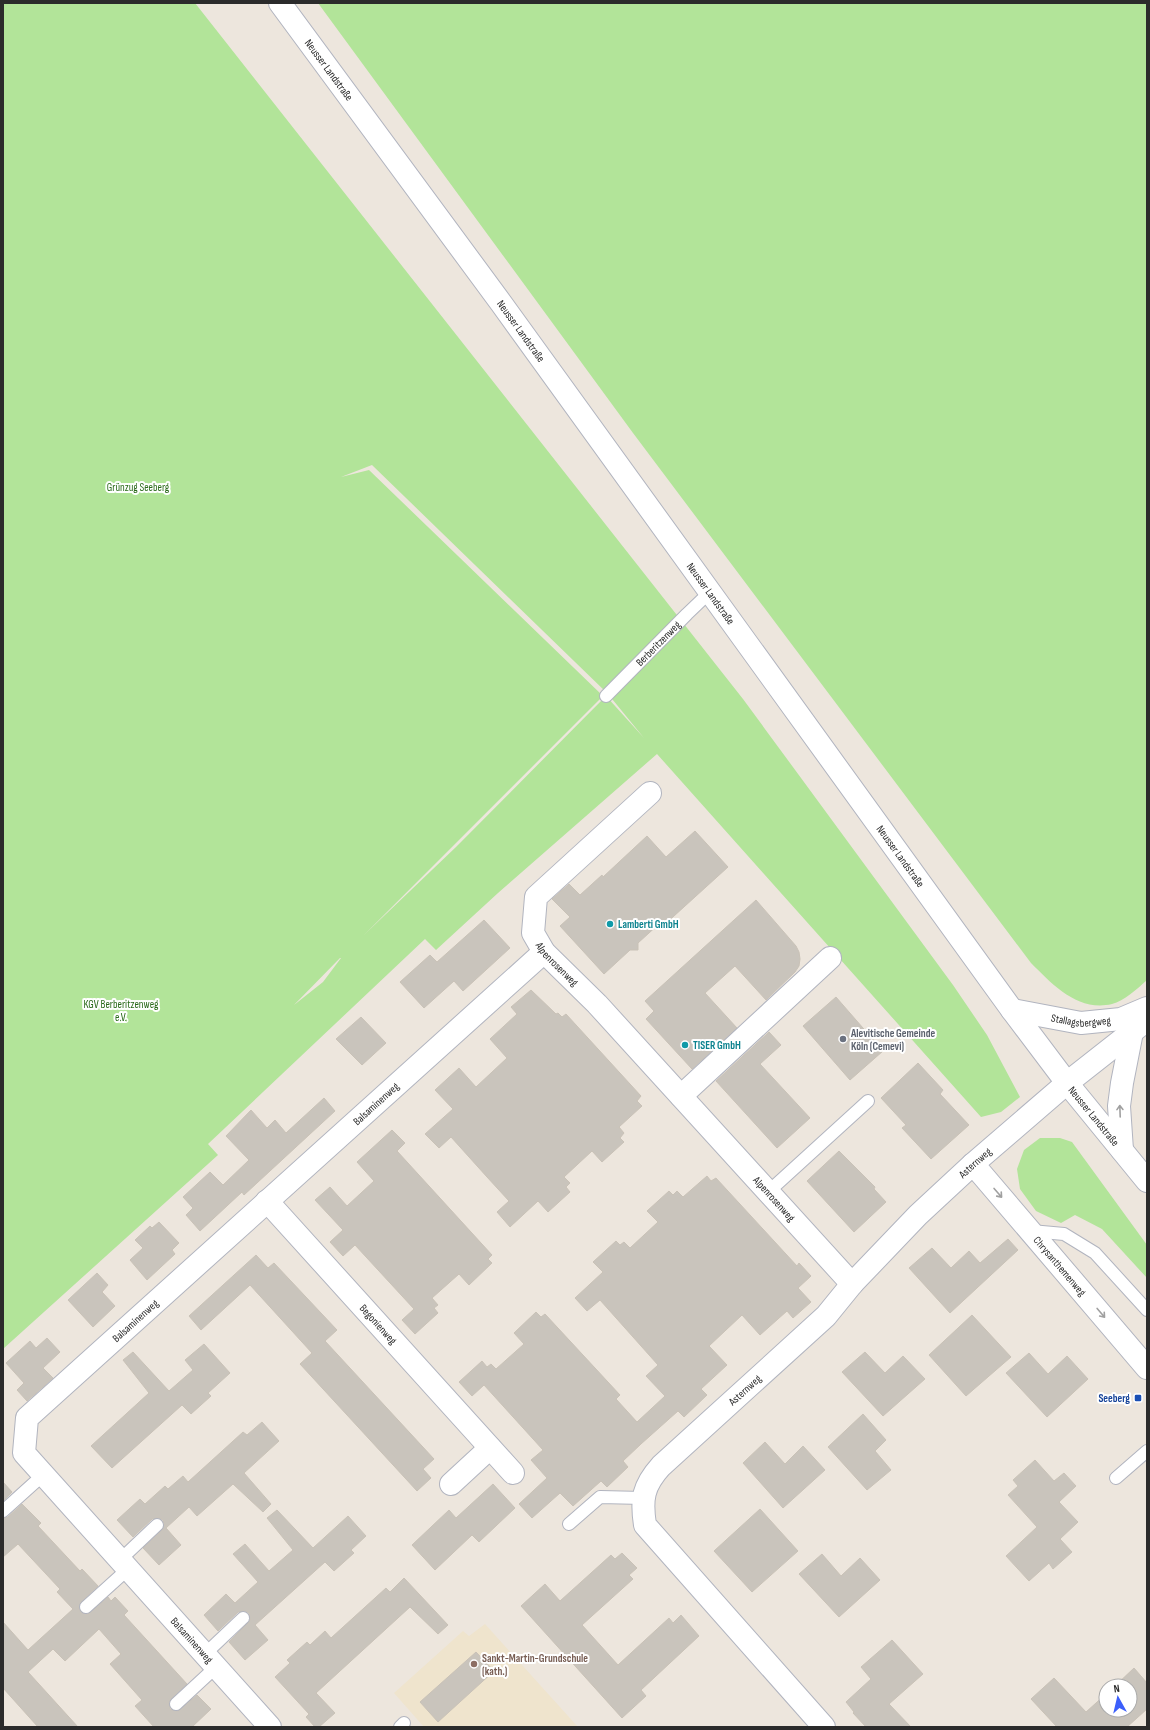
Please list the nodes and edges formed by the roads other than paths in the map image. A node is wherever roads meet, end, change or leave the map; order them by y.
1 (280, 3) edge
2 (710, 592) junction
3 (606, 696) dead end
4 (650, 794) dead end
5 (544, 952) junction
6 (830, 958) dead end
7 (1147, 1008) edge
8 (1012, 1010) junction
9 (1139, 1026) edge
10 (1067, 1082) junction
11 (681, 1096) junction
12 (868, 1101) dead end
13 (1122, 1150) junction
14 (973, 1164) junction
15 (1147, 1181) edge
16 (767, 1193) junction
17 (267, 1201) junction
18 (1031, 1231) junction
19 (852, 1284) junction
20 (1147, 1310) edge
21 (1147, 1368) edge
22 (490, 1448) junction
23 (1147, 1451) edge
24 (513, 1473) dead end
25 (43, 1475) junction
26 (1116, 1478) dead end
27 (451, 1484) dead end
28 (643, 1498) junction
29 (3, 1511) edge
30 (569, 1524) dead end
31 (157, 1525) dead end
32 (124, 1564) junction
33 (86, 1607) dead end
34 (243, 1618) dead end
35 (211, 1660) junction
36 (176, 1704) dead end
37 (270, 1727) edge
38 (824, 1727) edge

1 - 2 street, Neusser Landstraße
2 - 3 lane, Berberitzenweg
2 - 8 street, Neusser Landstraße
4 - 5 street, Alpenrosenweg
5 - 11 street, Alpenrosenweg
5 - 17 street, Balsaminenweg
6 - 11 street
7 - 8 street, Stallagsbergweg
8 - 10 street, Neusser Landstraße
9 - 10 street
13 -> 9 street
10 - 13 street, Neusser Landstraße
10 - 14 street, Asternweg
11 - 16 street, Alpenrosenweg
12 - 16 lane
13 - 15 street, Neusser Landstraße
14 -> 18 street, Chrysanthemenweg
14 - 19 street, Asternweg
16 - 19 street, Alpenrosenweg
17 - 22 street, Begonienweg
17 - 25 street, Balsaminenweg
18 - 20 lane
18 -> 21 street, Chrysanthemenweg
19 - 28 street, Asternweg
22 - 24 street, Begonienweg
22 - 27 street
23 - 26 lane
25 - 29 lane
25 - 32 street, Balsaminenweg
28 - 30 lane
28 - 38 street, Asternweg
31 - 32 lane
32 - 33 lane
32 - 35 street, Balsaminenweg
34 - 35 lane
35 - 36 lane
35 - 37 street, Balsaminenweg

